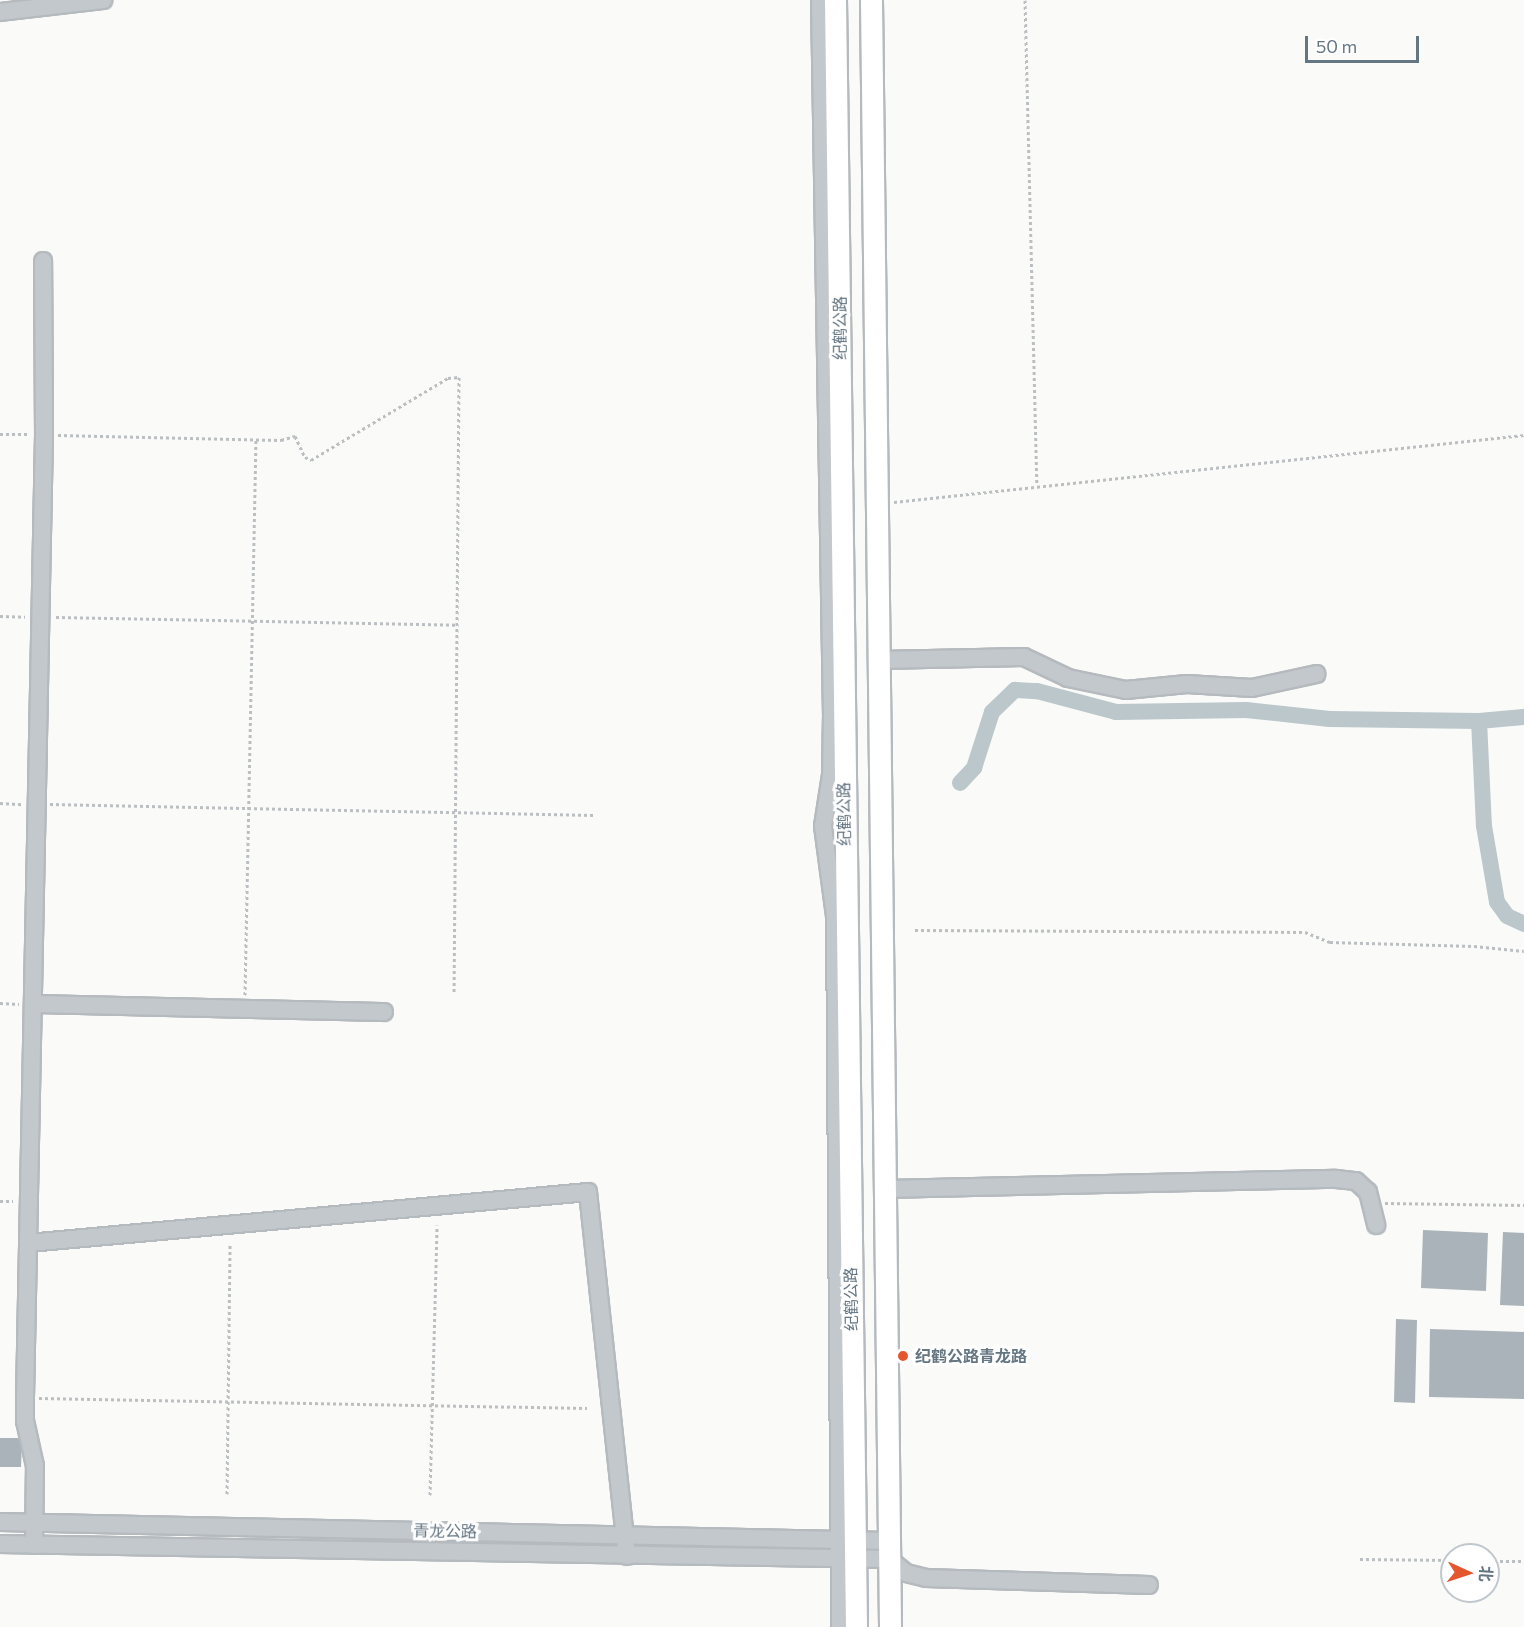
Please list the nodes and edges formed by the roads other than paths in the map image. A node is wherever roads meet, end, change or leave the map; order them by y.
1 (103, 0) edge
2 (820, 0) edge
3 (835, 0) edge
4 (871, 0) edge
5 (0, 12) edge
6 (43, 261) dead end
7 (879, 660) junction
8 (1317, 674) dead end
9 (33, 1004) junction
10 (384, 1012) dead end
11 (885, 1189) junction
12 (1376, 1225) dead end
13 (28, 1243) junction
14 (0, 1522) edge
15 (33, 1523) junction
16 (625, 1535) junction
17 (0, 1544) edge
18 (34, 1545) junction
19 (846, 1550) junction
20 (889, 1550) junction
21 (627, 1556) junction
22 (1149, 1585) dead end
23 (840, 1627) edge
24 (856, 1627) edge
25 (890, 1627) edge

1 - 5 street
2 - 19 street
3 - 19 main road, 纪鹤公路
4 - 7 main road
6 - 9 street
7 - 8 street
7 - 11 main road
9 - 10 street
9 - 13 street
11 - 12 street
11 - 20 main road
13 - 15 street
13 - 16 street
14 - 15 street, 青龙公路
15 - 16 street, 青龙公路
15 - 18 street
16 - 19 street, 青龙公路
16 - 21 street
17 - 18 street, 青龙公路
18 - 21 street, 青龙公路
19 - 20 street, 青龙公路
19 - 21 street, 青龙公路
19 - 23 street
19 - 24 main road, 纪鹤公路
20 - 22 street
20 - 25 main road

